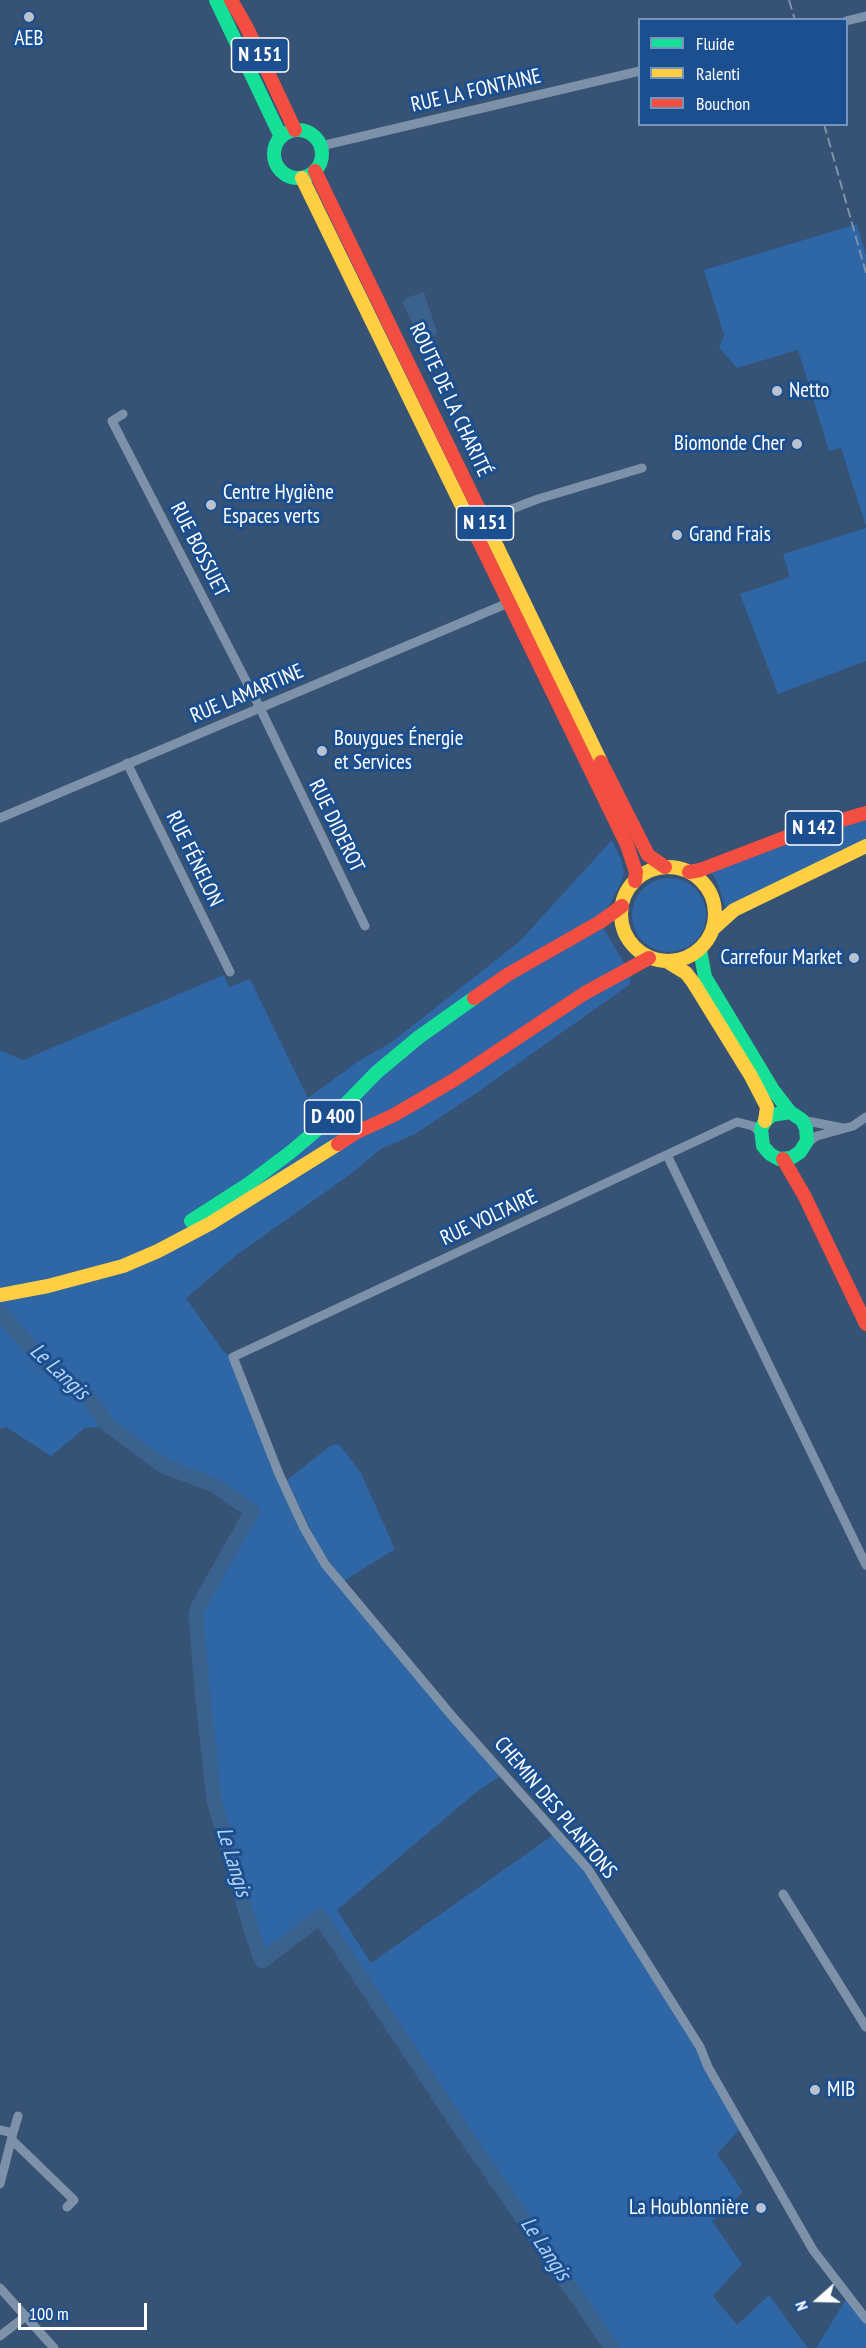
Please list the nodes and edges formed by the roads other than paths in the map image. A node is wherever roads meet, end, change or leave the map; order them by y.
1 (216, 0) edge
2 (231, 0) edge
3 (866, 16) edge
4 (848, 20) edge
5 (638, 71) edge
6 (296, 130) junction
7 (281, 137) junction
8 (321, 146) junction
9 (315, 171) junction
10 (302, 178) junction
11 (123, 414) dead end
12 (642, 468) dead end
13 (483, 520) junction
14 (508, 603) junction
15 (260, 708) junction
16 (127, 763) junction
17 (866, 813) edge
18 (0, 818) edge
19 (866, 846) edge
20 (664, 867) junction
21 (689, 872) junction
22 (635, 881) junction
23 (622, 906) junction
24 (364, 926) dead end
25 (714, 928) junction
26 (700, 950) junction
27 (649, 958) junction
28 (668, 962) junction
29 (230, 972) dead end
30 (796, 1116) junction
31 (866, 1117) edge
32 (762, 1127) junction
33 (843, 1128) junction
34 (802, 1149) junction
35 (667, 1155) junction
36 (783, 1159) junction
37 (804, 1195) junction
38 (88, 1275) junction
39 (0, 1295) edge
40 (866, 1324) edge
41 (233, 1357) joint
42 (866, 1565) edge
43 (783, 1894) dead end
44 (866, 2027) edge
45 (18, 2116) dead end
46 (0, 2130) edge
47 (13, 2137) junction
48 (0, 2184) edge
49 (67, 2207) dead end
50 (0, 2288) edge
51 (26, 2316) junction
52 (866, 2319) edge
53 (0, 2336) edge
54 (54, 2348) edge

1 - 7 main road, N 151
2 - 6 main road, N 151
3 - 4 street
5 - 8 street, RUE LA FONTAINE
6 - 7 main road
6 - 8 main road
7 - 10 main road
8 - 9 main road
9 - 10 main road
9 - 13 main road, ROUTE DE LA CHARITÉ / N 151
10 - 14 main road, ROUTE DE LA CHARITÉ / N 151
11 - 15 street, RUE BOSSUET
12 - 13 street
13 - 20 main road, ROUTE DE LA CHARITÉ / N 151
14 - 15 street, RUE LAMARTINE
14 - 22 main road, ROUTE DE LA CHARITÉ / N 151
15 - 16 street, RUE LAMARTINE
15 - 24 street, RUE DIDEROT
16 - 18 street, RUE LAMARTINE
16 - 29 street, RUE FÉNELON
17 - 21 main road, N 142
19 - 25 main road, N 142
20 - 21 main road
20 - 22 main road
21 - 25 main road
22 - 23 main road
23 - 27 main road
23 - 38 main road, D 400
25 - 26 main road
26 - 28 main road
26 - 30 main road
27 - 28 main road
27 - 38 main road, D 400
28 - 32 main road
30 - 32 main road
30 - 33 street
30 - 34 main road
31 - 33 street
32 - 35 street, RUE VOLTAIRE
32 - 36 main road
33 - 34 street
34 - 36 main road
34 - 37 main road
35 - 41 street, RUE VOLTAIRE
35 - 42 street
36 - 37 main road
37 - 40 main road
38 - 39 main road, D 400
41 - 52 street, CHEMIN DES PLANTONS
43 - 44 street
45 - 47 street
46 - 47 street
47 - 48 street
47 - 49 street
50 - 51 street
51 - 53 street
51 - 54 street

